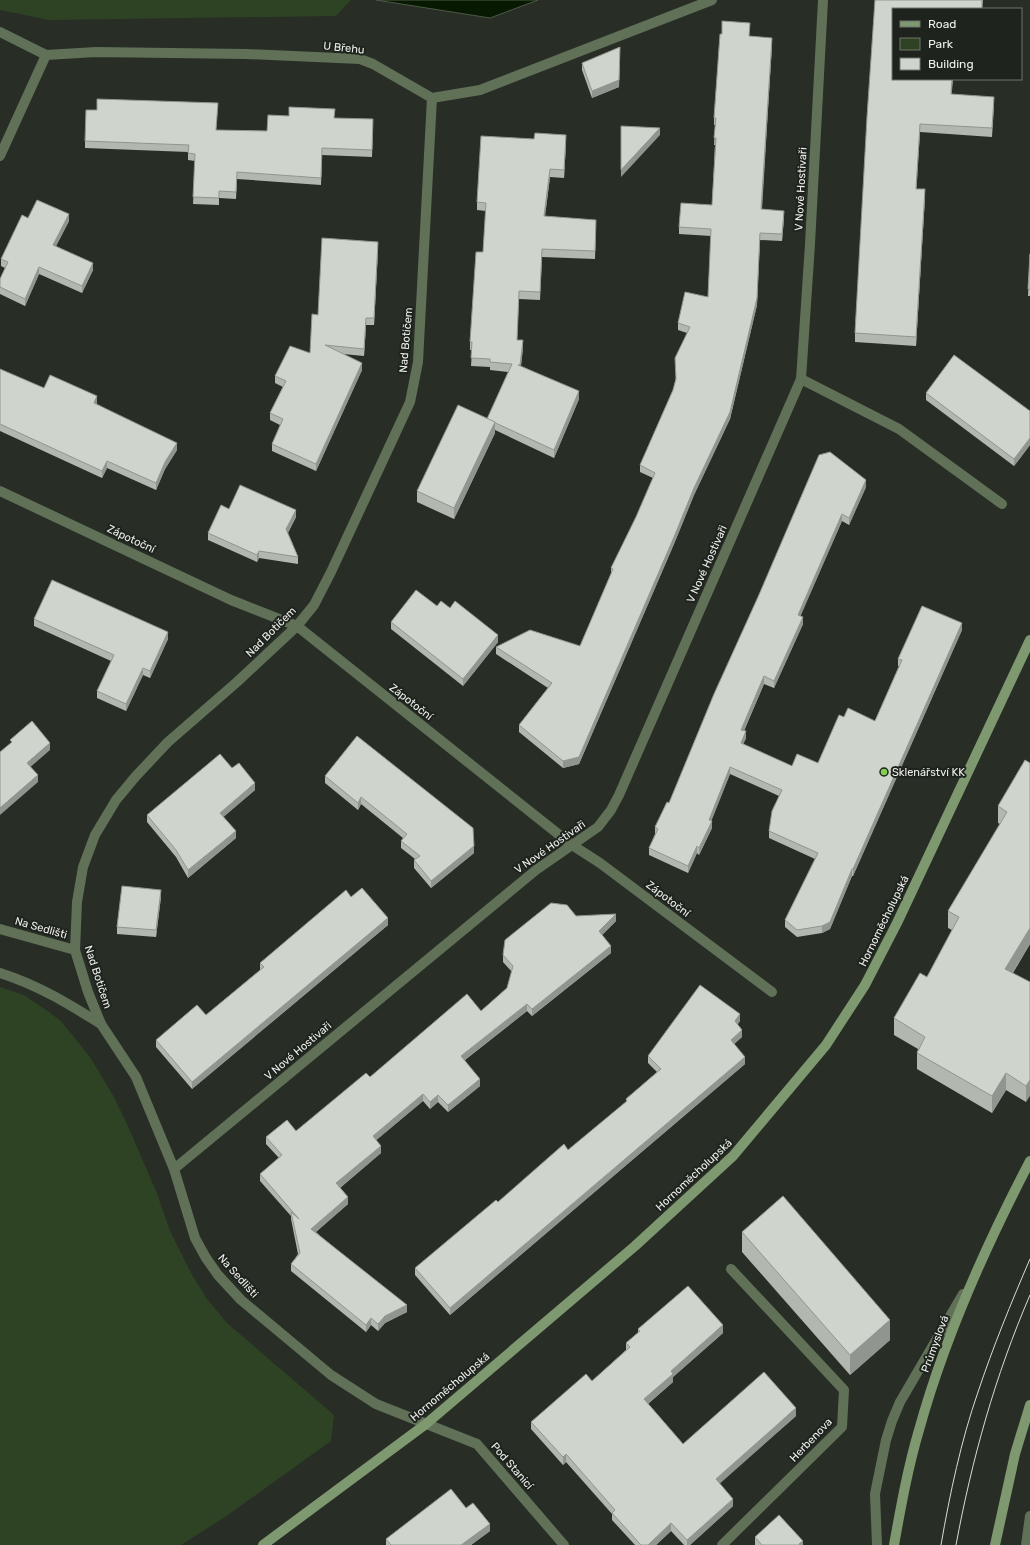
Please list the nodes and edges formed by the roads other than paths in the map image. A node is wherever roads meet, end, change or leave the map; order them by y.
1 (712, 0) edge
2 (823, 0) edge
3 (0, 32) edge
4 (46, 55) junction
5 (432, 98) junction
6 (0, 156) edge
7 (801, 379) junction
8 (0, 491) edge
9 (1002, 504) dead end
10 (297, 626) junction
11 (1030, 640) edge
12 (572, 845) junction
13 (0, 929) edge
14 (74, 950) junction
15 (0, 973) edge
16 (772, 992) dead end
17 (101, 1024) junction
18 (1030, 1161) edge
19 (174, 1169) junction
20 (731, 1269) dead end
21 (976, 1274) junction
22 (1030, 1405) edge
23 (426, 1424) junction
24 (1030, 1516) edge
25 (263, 1545) edge
26 (564, 1545) edge
27 (722, 1545) edge
28 (877, 1545) edge
29 (894, 1545) edge
30 (995, 1545) edge
31 (1026, 1545) edge

1 - 5 street
2 - 7 street, V Nové Hostivaři
3 - 4 street, U Břehu
4 - 5 street, U Břehu
4 - 6 street
5 - 10 street, Nad Botičem
7 - 9 street
7 - 12 street, V Nové Hostivaři
8 - 10 street, Zápotoční
10 - 12 street, Zápotoční
10 - 14 street, Nad Botičem
11 - 23 street, Hornoměcholupská
12 - 16 street, Zápotoční
12 - 19 street, V Nové Hostivaři
13 - 14 street, Na Sedlišti
14 - 17 street, Nad Botičem
15 - 17 street, Nad Botičem
17 - 19 street, Na Sedlišti
18 - 21 street, Průmyslová
19 - 23 street, Na Sedlišti
20 - 27 street, Herbenova
21 - 28 street
21 - 29 street, Průmyslová
22 - 30 street
23 - 25 street, Hornoměcholupská
23 - 26 street, Pod Stanicí
24 - 31 street

